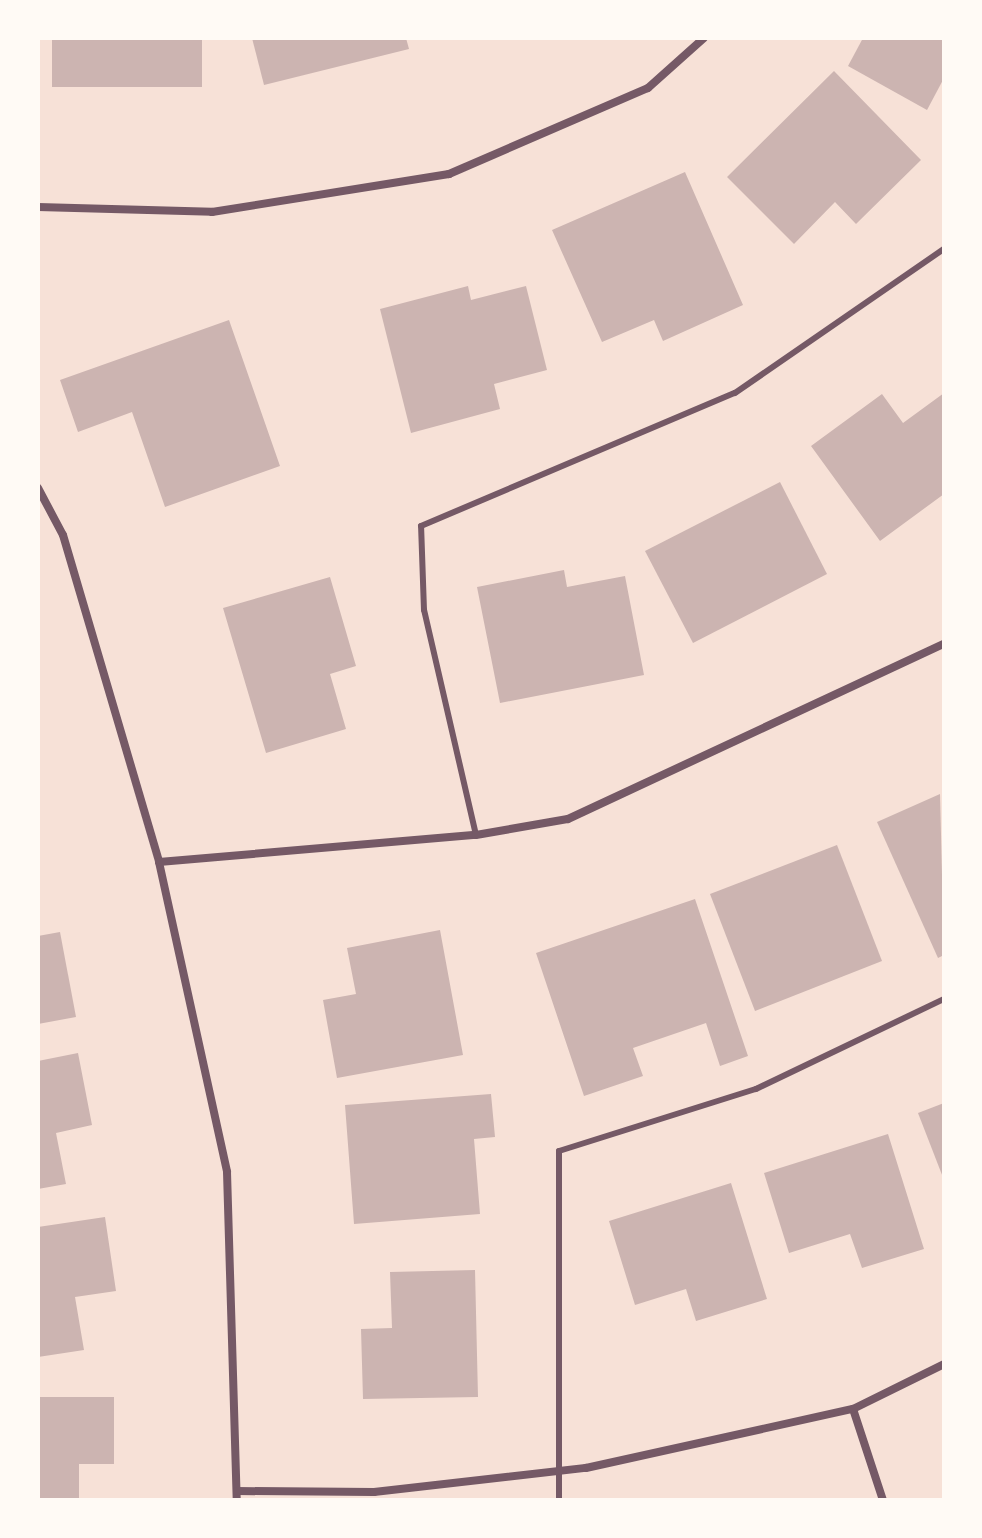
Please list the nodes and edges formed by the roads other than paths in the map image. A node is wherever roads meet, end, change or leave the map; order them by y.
1 (704, 38) edge
2 (38, 207) edge
3 (944, 249) edge
4 (38, 488) edge
5 (944, 644) edge
6 (476, 835) junction
7 (159, 862) junction
8 (944, 999) edge
9 (944, 1364) edge
10 (853, 1409) junction
11 (557, 1473) junction
12 (237, 1496) edge
13 (559, 1500) edge
14 (883, 1500) edge

1 - 2 street
3 - 6 lane
4 - 7 street
5 - 6 street
6 - 7 street
7 - 12 street
8 - 11 lane
9 - 10 street
10 - 11 street
10 - 14 street
11 - 12 street
11 - 13 lane

